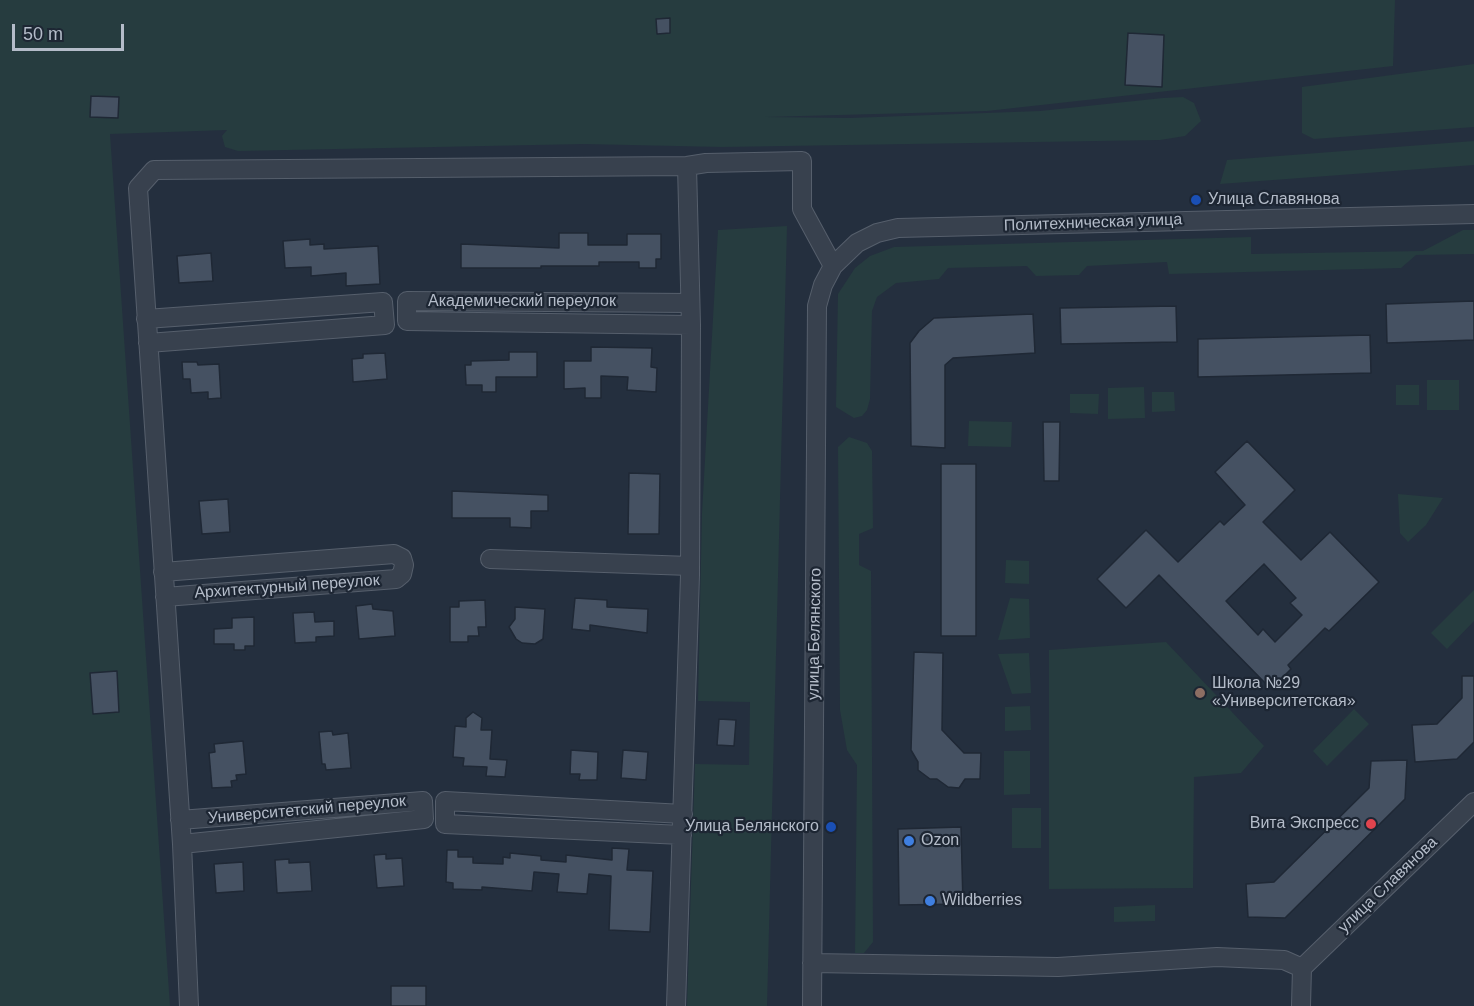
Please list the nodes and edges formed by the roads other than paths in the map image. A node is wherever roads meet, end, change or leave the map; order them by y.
1 (687, 166) junction
2 (1474, 214) edge
3 (833, 266) junction
4 (690, 303) junction
5 (146, 320) junction
6 (691, 324) junction
7 (148, 343) junction
8 (490, 559) dead end
9 (690, 566) junction
10 (163, 572) junction
11 (165, 597) junction
12 (1474, 802) edge
13 (683, 814) junction
14 (180, 820) junction
15 (682, 835) junction
16 (182, 844) junction
17 (812, 963) junction
18 (1302, 968) junction
19 (189, 1006) edge
20 (676, 1006) edge
21 (812, 1006) edge
22 (1301, 1006) edge

1 - 3 street
1 - 4 street
1 - 5 street
2 - 3 street, Политехническая улица
3 - 17 street, улица Белянского
4 - 6 street
4 - 6 street, Академический переулок
5 - 7 street
5 - 7 street
6 - 9 street
7 - 10 street
8 - 9 street
9 - 13 street
10 - 11 street
10 - 11 street, Архитектурный переулок
11 - 14 street
12 - 18 street, улица Славянова
13 - 15 street
13 - 15 street
14 - 16 street
14 - 16 street, Университетский переулок
15 - 20 street
16 - 19 street
17 - 18 street
17 - 21 street, улица Белянского
18 - 22 street

